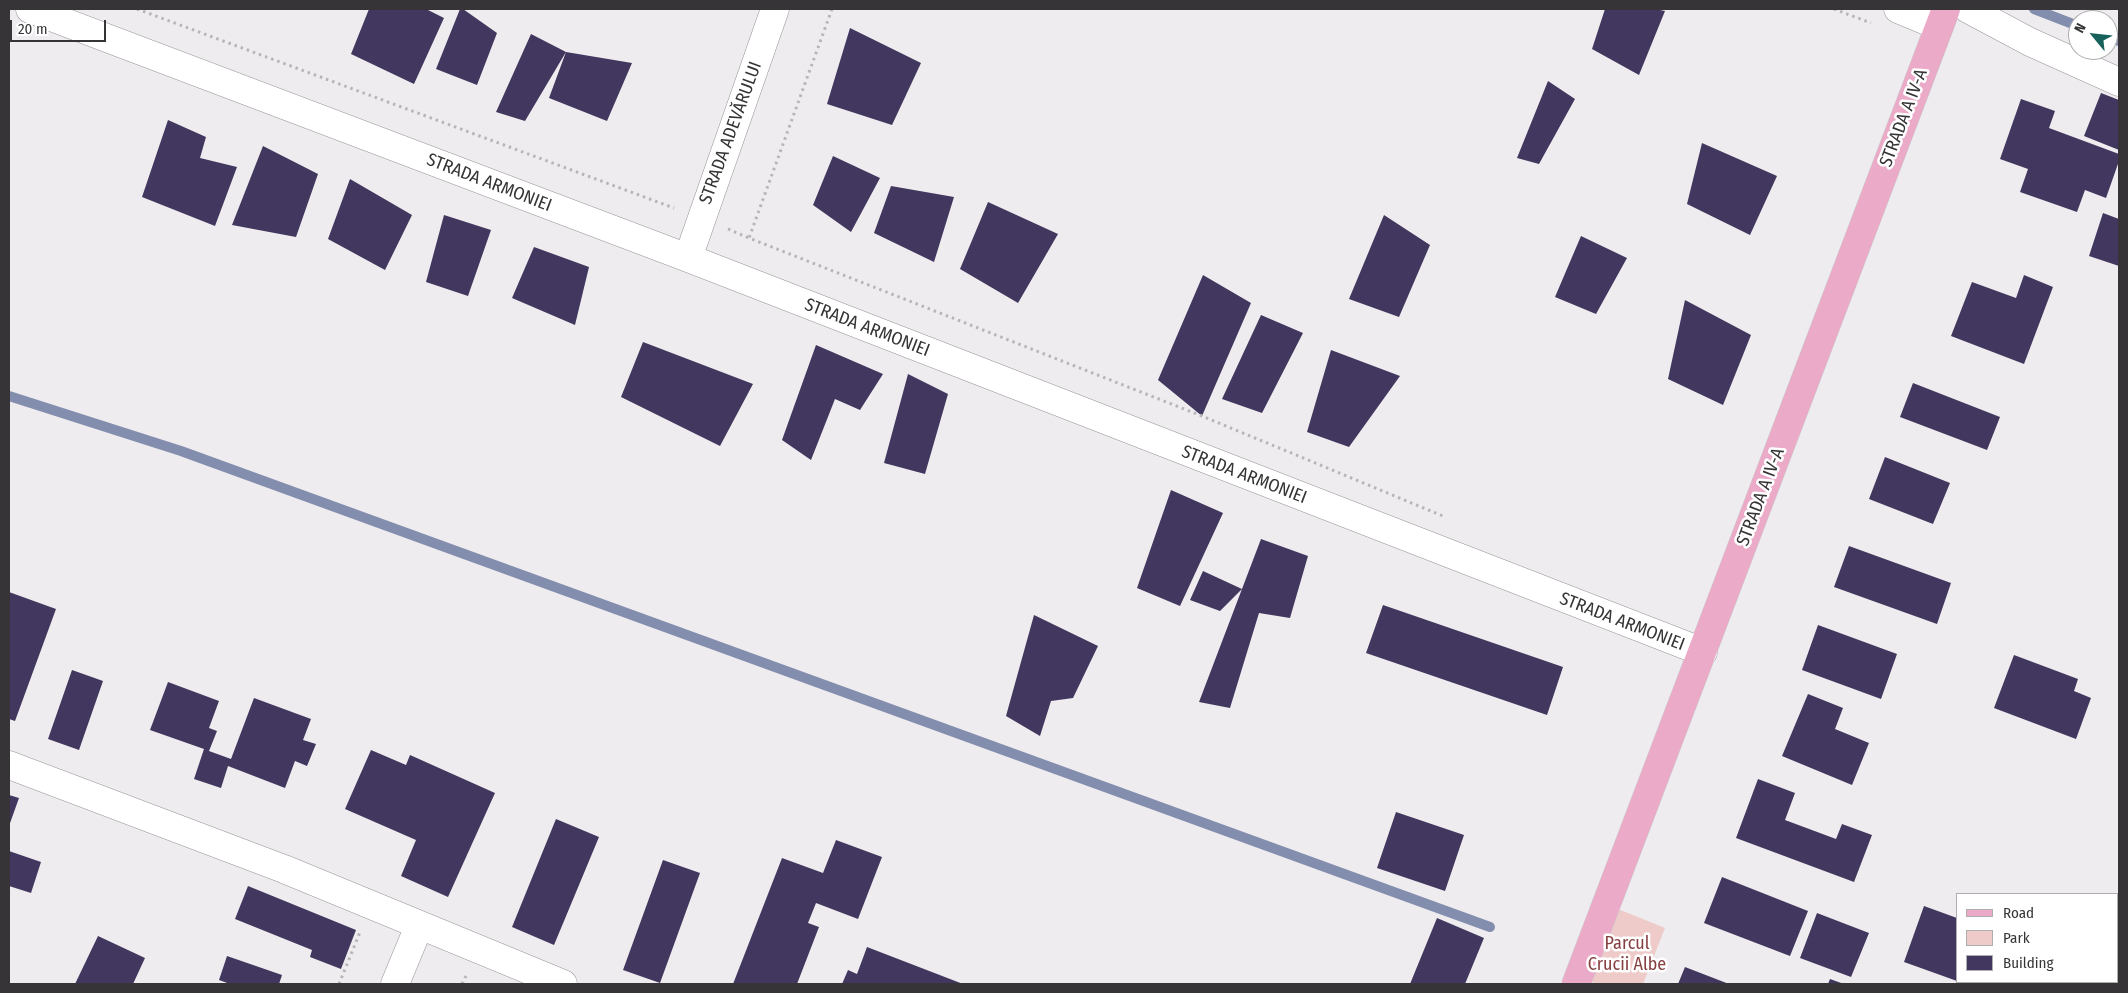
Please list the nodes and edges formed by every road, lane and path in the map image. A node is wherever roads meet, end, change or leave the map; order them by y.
1 (30, 9) edge
2 (137, 9) edge
3 (776, 9) edge
4 (832, 9) edge
5 (1834, 9) edge
6 (1898, 9) edge
7 (1968, 9) edge
8 (1942, 17) edge
9 (1874, 25) dead end
10 (2119, 82) edge
11 (679, 210) dead end
12 (688, 258) junction
13 (1450, 518) dead end
14 (1703, 652) junction
15 (9, 765) edge
16 (362, 926) dead end
17 (419, 926) junction
18 (338, 984) edge
19 (396, 984) edge
20 (563, 984) edge
21 (1576, 984) edge

1 - 12 street, STRADA ARMONIEI
2 - 11 path
3 - 12 street, STRADA ADEVĂRULUI
4 - 13 path
5 - 9 path
6 - 8 street
7 - 10 street
8 - 14 main road, STRADA A IV-A
12 - 14 street, STRADA ARMONIEI
14 - 21 main road, STRADA A IV-A
15 - 17 street
16 - 18 path
17 - 19 street
17 - 20 street

